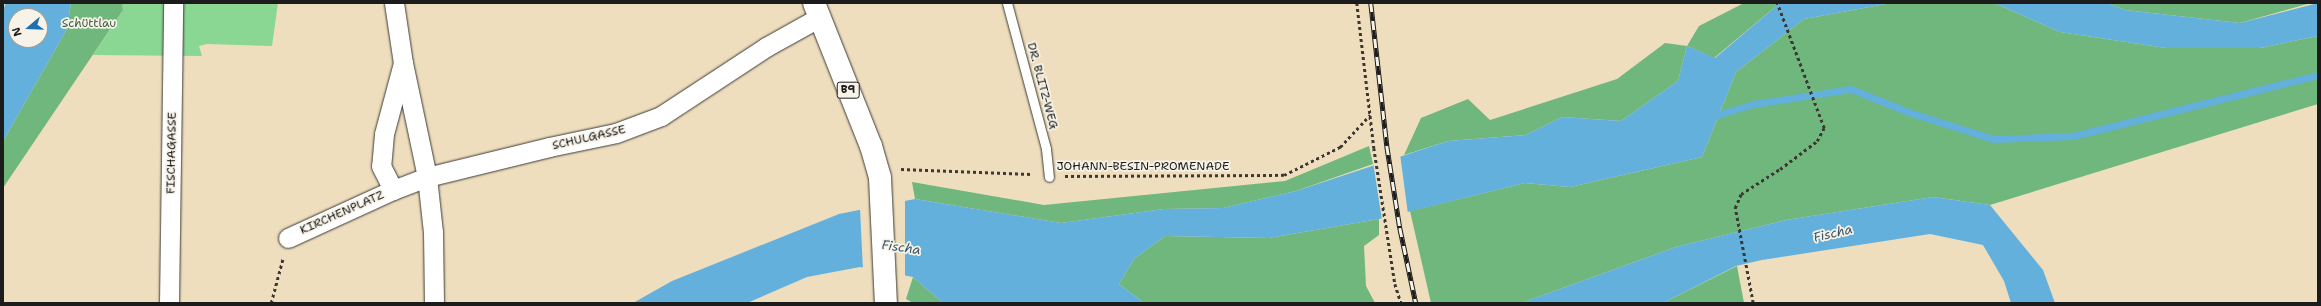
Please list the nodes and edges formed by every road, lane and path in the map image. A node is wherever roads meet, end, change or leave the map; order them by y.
1 (173, 3) edge
2 (394, 3) edge
3 (1006, 3) edge
4 (1357, 3) edge
5 (1777, 3) edge
6 (817, 10) edge
7 (403, 63) junction
8 (1370, 115) junction
9 (888, 173) junction
10 (1049, 176) junction
11 (427, 177) junction
12 (393, 190) junction
13 (288, 238) joint
14 (169, 303) edge
15 (271, 303) edge
16 (434, 303) edge
17 (886, 303) edge
18 (1401, 303) edge
19 (1753, 303) edge

1 - 14 street, FISCHAGASSE
2 - 7 street, KIRCHENPLATZ
3 - 10 lane, DR. BLITZ-WEG
4 - 8 path
5 - 19 path
6 - 9 main road, B9
6 - 11 street, SCHULGASSE
7 - 11 street, KIRCHENPLATZ
7 - 12 street, KIRCHENPLATZ
8 - 10 path, JOHANN-BESIN-PROMENADE
8 - 18 path
9 - 10 path, JOHANN-BESIN-PROMENADE
9 - 17 main road, B9
11 - 12 street, KIRCHENPLATZ
11 - 16 street
12 - 13 street, KIRCHENPLATZ
13 - 15 path, KIRCHENPLATZ

